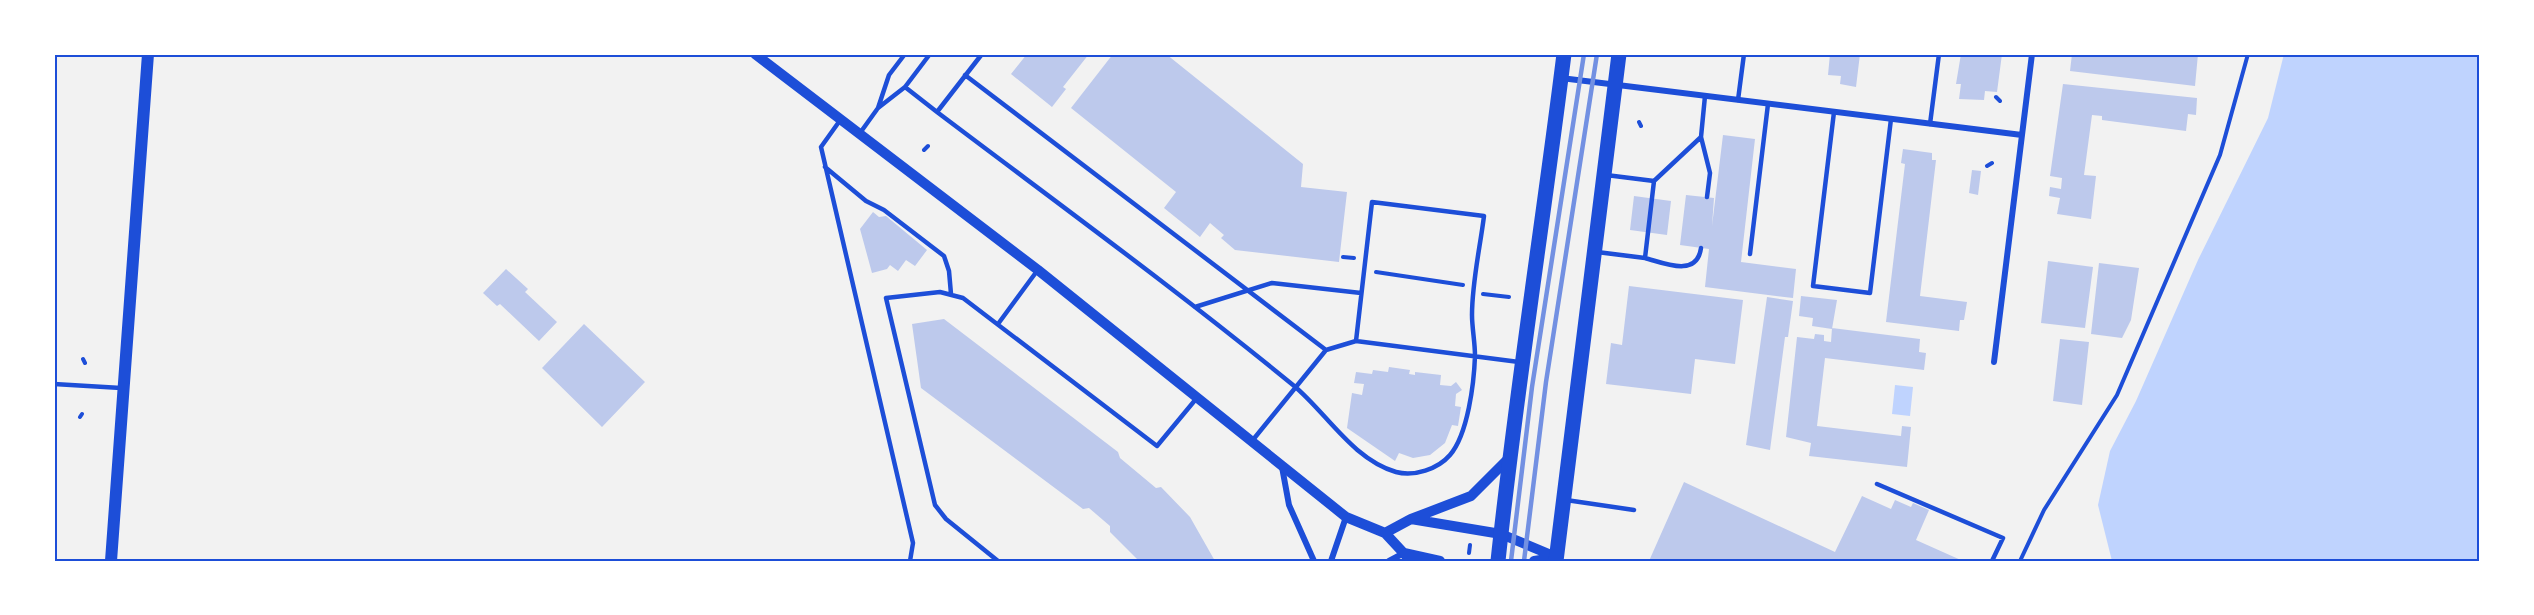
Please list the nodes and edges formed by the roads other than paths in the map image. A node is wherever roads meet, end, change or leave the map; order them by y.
1 (148, 54) edge
2 (755, 54) edge
3 (905, 54) edge
4 (930, 54) edge
5 (982, 54) edge
6 (1564, 54) edge
7 (1619, 54) edge
8 (1744, 54) edge
9 (1939, 54) edge
10 (2032, 54) edge
11 (965, 75) junction
12 (1561, 78) junction
13 (1614, 85) junction
14 (905, 87) junction
15 (1705, 96) junction
16 (1738, 100) junction
17 (1768, 104) junction
18 (878, 108) junction
19 (937, 112) junction
20 (1834, 112) junction
21 (841, 119) junction
22 (1891, 119) junction
23 (1930, 124) junction
24 (860, 133) junction
25 (2022, 135) junction
26 (1701, 137) junction
27 (825, 167) junction
28 (1604, 175) junction
29 (1654, 181) junction
30 (1707, 197) dead end
31 (1701, 248) dead end
32 (1594, 252) junction
33 (1750, 254) dead end
34 (1645, 258) junction
35 (1038, 270) junction
36 (1247, 290) junction
37 (1361, 293) junction
38 (951, 294) junction
39 (1195, 307) junction
40 (998, 324) junction
41 (1356, 341) junction
42 (1326, 350) junction
43 (1475, 356) junction
44 (1521, 362) junction
45 (1994, 362) dead end
46 (54, 384) edge
47 (1296, 387) junction
48 (124, 388) junction
49 (1198, 397) junction
50 (1252, 441) junction
51 (1509, 459) junction
52 (1281, 464) junction
53 (1877, 484) dead end
54 (1564, 500) junction
55 (1634, 510) dead end
56 (1346, 517) junction
57 (1411, 519) junction
58 (1385, 533) junction
59 (1500, 534) junction
60 (1408, 557) edge
61 (1556, 559) edge
62 (111, 561) edge
63 (910, 561) edge
64 (998, 561) edge
65 (1314, 561) edge
66 (1330, 561) edge
67 (1389, 561) edge
68 (1440, 561) edge
69 (1498, 561) edge
70 (1534, 561) edge
71 (1992, 561) edge

1 - 48 main road
2 - 21 street
3 - 18 lane
4 - 14 lane
5 - 11 lane
6 - 12 main road
7 - 13 main road
8 - 16 lane
9 - 23 lane
10 - 25 street
11 - 19 lane
11 - 36 lane
12 - 13 street
12 - 44 main road
13 - 15 street
13 - 28 main road
14 - 18 lane
14 - 19 lane
15 - 16 street
15 - 26 lane
16 - 17 street
17 - 20 street
17 - 33 lane
18 - 24 lane
19 - 39 lane
20 - 22 street
20 - 22 lane
21 - 24 street
21 - 27 lane
22 - 23 street
23 - 25 street
24 - 35 street
25 - 45 street
26 - 29 lane
26 - 30 lane
27 - 38 lane
27 - 63 lane
28 - 29 lane
28 - 32 main road
29 - 34 lane
31 - 34 lane
32 - 34 lane
32 - 54 main road
35 - 40 lane
35 - 49 street
36 - 37 lane
36 - 39 lane
36 - 42 lane
37 - 41 lane
37 - 43 lane
38 - 40 lane
38 - 64 lane
39 - 47 lane
40 - 49 lane
41 - 42 lane
41 - 43 lane
42 - 47 lane
43 - 44 lane
43 - 47 lane
44 - 51 main road
46 - 48 lane
47 - 50 lane
48 - 62 main road
49 - 50 street
50 - 52 street
51 - 57 street
51 - 59 main road
52 - 56 street
52 - 65 street
53 - 71 lane
54 - 55 lane
54 - 61 main road
56 - 58 street
56 - 66 street
57 - 58 street
57 - 59 street
58 - 60 street
59 - 61 street
59 - 69 main road
60 - 67 street
60 - 68 street
61 - 70 street

